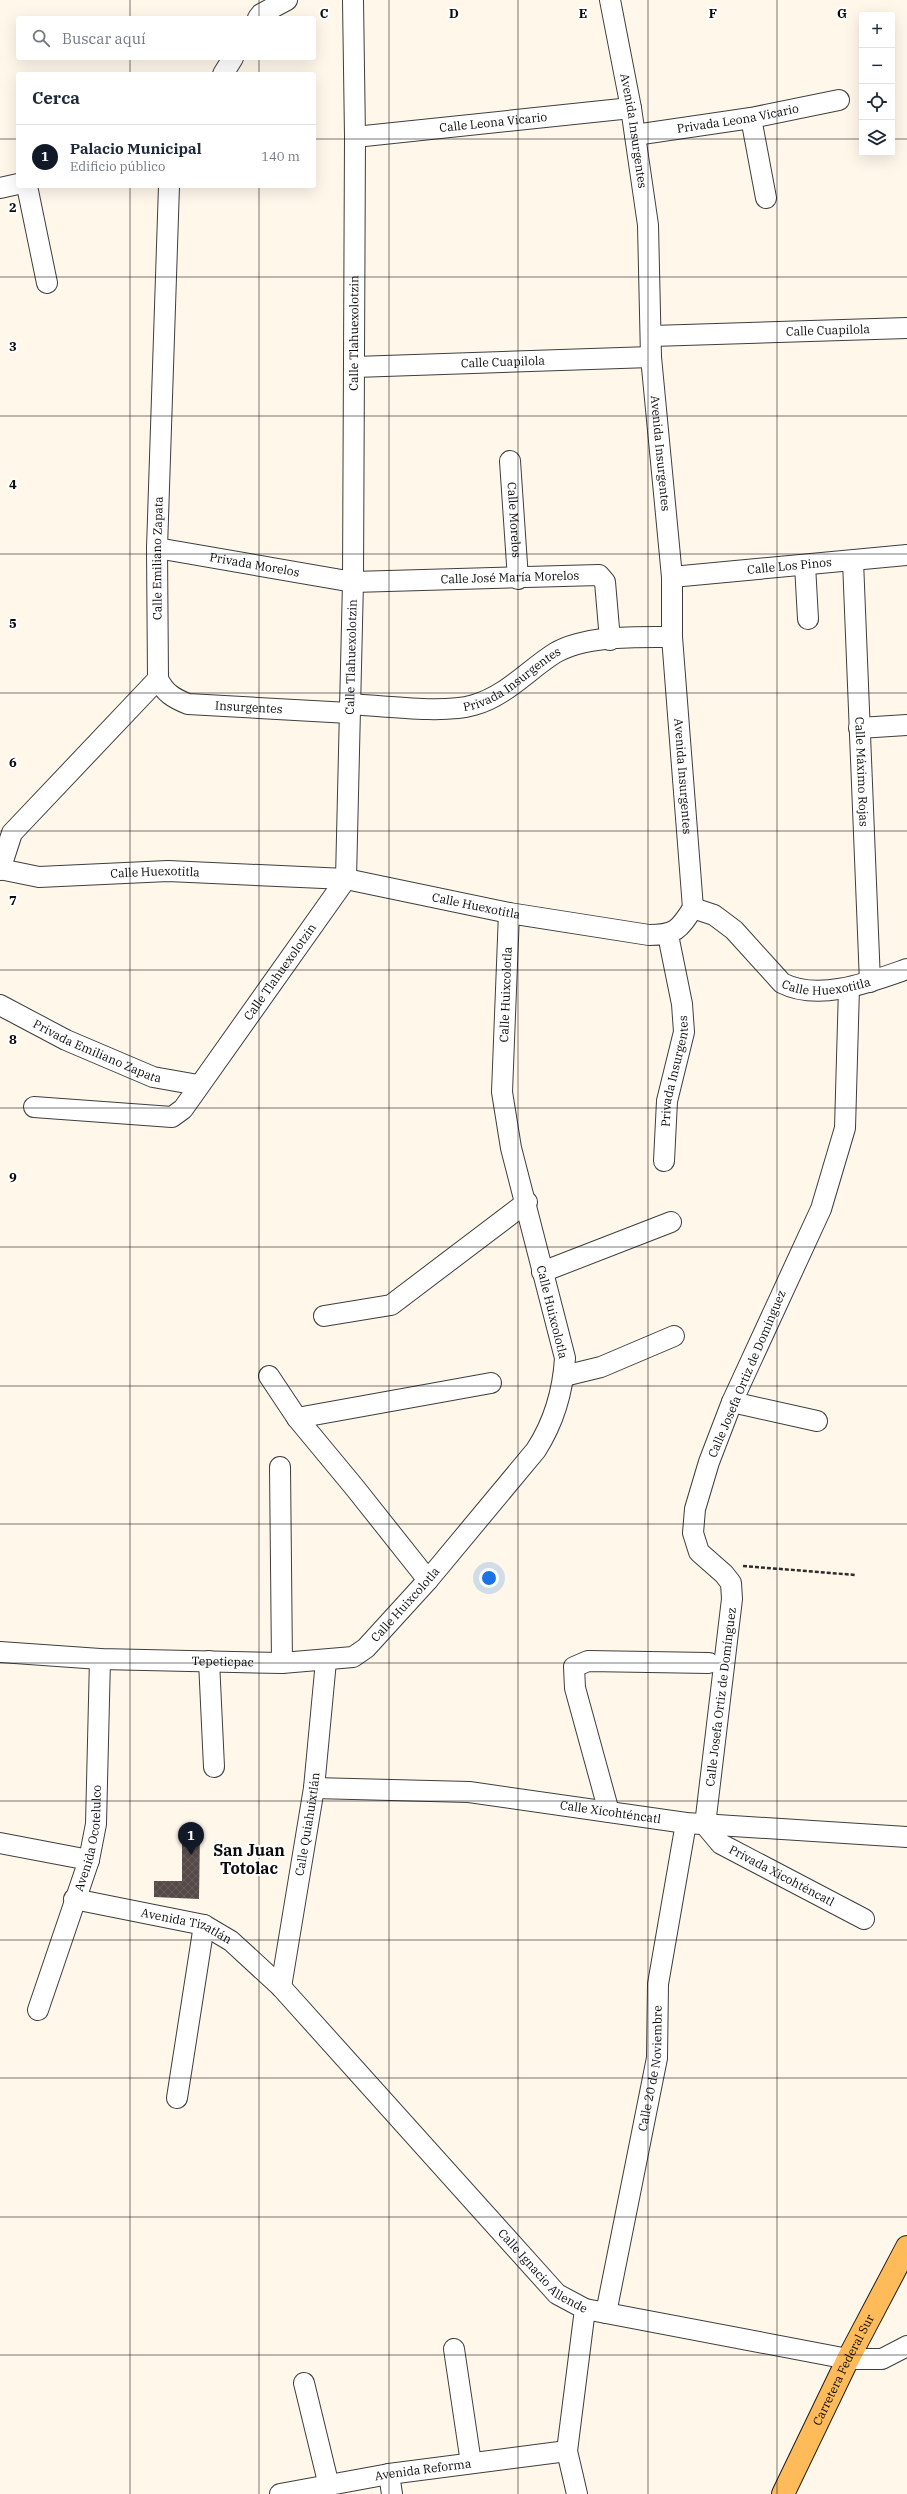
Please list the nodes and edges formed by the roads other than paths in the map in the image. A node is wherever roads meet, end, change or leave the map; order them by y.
1 (287, 0) edge
2 (353, 0) edge
3 (610, 0) edge
4 (257, 11) edge
5 (232, 60) edge
6 (224, 72) edge
7 (839, 100) dead end
8 (631, 108) junction
9 (750, 118) junction
10 (635, 135) junction
11 (355, 137) junction
12 (16, 184) edge
13 (0, 188) edge
14 (27, 188) edge
15 (169, 188) edge
16 (766, 198) dead end
17 (47, 283) dead end
18 (907, 328) edge
19 (652, 336) junction
20 (651, 357) junction
21 (355, 367) junction
22 (510, 460) dead end
23 (157, 548) junction
24 (907, 556) edge
25 (853, 561) junction
26 (805, 565) junction
27 (672, 577) junction
28 (518, 579) junction
29 (353, 582) junction
30 (808, 619) dead end
31 (672, 637) junction
32 (610, 640) junction
33 (158, 679) junction
34 (350, 708) junction
35 (907, 725) edge
36 (859, 728) junction
37 (6, 828) edge
38 (0, 870) edge
39 (346, 879) junction
40 (693, 908) junction
41 (509, 913) junction
42 (668, 935) junction
43 (907, 970) edge
44 (870, 982) junction
45 (849, 988) junction
46 (0, 1005) edge
47 (198, 1085) junction
48 (34, 1108) dead end
49 (664, 1161) dead end
50 (527, 1202) junction
51 (671, 1222) dead end
52 (542, 1272) junction
53 (324, 1316) dead end
54 (674, 1336) dead end
55 (268, 1376) dead end
56 (564, 1376) junction
57 (492, 1383) dead end
58 (732, 1402) junction
59 (297, 1418) junction
60 (817, 1421) dead end
61 (280, 1467) dead end
62 (428, 1580) junction
63 (0, 1652) edge
64 (345, 1659) joint
65 (100, 1660) junction
66 (209, 1661) junction
67 (326, 1661) junction
68 (282, 1663) junction
69 (709, 1663) dead end
70 (214, 1767) dead end
71 (314, 1788) junction
72 (609, 1812) junction
73 (696, 1824) junction
74 (907, 1836) edge
75 (0, 1844) edge
76 (89, 1860) junction
77 (74, 1899) junction
78 (864, 1919) dead end
79 (204, 1926) junction
80 (281, 1987) junction
81 (38, 2010) dead end
82 (177, 2098) dead end
83 (907, 2247) edge
84 (585, 2309) junction
85 (606, 2314) junction
86 (907, 2346) edge
87 (454, 2349) dead end
88 (848, 2359) junction
89 (304, 2383) dead end
90 (567, 2451) junction
91 (471, 2463) junction
92 (389, 2474) junction
93 (328, 2486) junction
94 (280, 2494) edge
95 (392, 2494) edge
96 (577, 2494) edge
97 (783, 2494) edge

1 - 4 street
2 - 11 street, Calle Tlahuexolotzin
3 - 8 street, Avenida Insurgentes
5 - 6 street
7 - 9 street, Privada Leona Vicario
8 - 10 street, Avenida Insurgentes
8 - 11 street, Calle Leona Vicario
9 - 10 street, Privada Leona Vicario
9 - 16 street
10 - 19 street, Avenida Insurgentes
11 - 21 street, Calle Tlahuexolotzin
12 - 13 street
14 - 17 street
15 - 23 street, Calle Emiliano Zapata
18 - 19 street, Calle Cuapilola
19 - 20 street, Avenida Insurgentes
20 - 21 street, Calle Cuapilola
20 - 27 street, Avenida Insurgentes
21 - 29 street, Calle Tlahuexolotzin
22 - 28 street, Calle Morelos
23 - 29 street, Privada Morelos
23 - 33 street, Calle Emiliano Zapata
24 - 25 street, Calle Los Pinos
25 - 26 street, Calle Los Pinos
25 - 36 street, Calle Máximo Rojas
26 - 27 street, Calle Los Pinos
26 - 30 street
27 - 31 street, Avenida Insurgentes
28 - 29 street, Calle José María Morelos
28 - 32 street, Calle José María Morelos
29 - 34 street, Calle Tlahuexolotzin
31 - 32 street, Privada Insurgentes
31 - 40 street, Avenida Insurgentes
32 - 34 street, Privada Insurgentes
33 - 34 street, Insurgentes
33 - 37 street
34 - 39 street, Calle Tlahuexolotzin
35 - 36 street
36 - 44 street, Calle Máximo Rojas
37 - 38 street
38 - 39 street, Calle Huexotitla
39 - 41 street, Calle Huexotitla
39 - 47 street, Calle Tlahuexolotzin
40 - 42 street
40 - 45 street, Calle Huexotitla
41 - 42 street, Calle Huexotitla
41 - 50 street, Calle Huixcolotla
42 - 49 street, Privada Insurgentes
43 - 44 street, Calle Huexotitla
44 - 45 street, Calle Huexotitla
45 - 58 street, Calle Josefa Ortiz de Domínguez
46 - 47 street, Privada Emiliano Zapata
47 - 48 street, Calle Tlahuexolotzin
50 - 52 street, Calle Huixcolotla
50 - 53 street
51 - 52 street
52 - 56 street, Calle Huixcolotla
54 - 56 street
55 - 59 street
56 - 62 street, Calle Huixcolotla
57 - 59 street
58 - 60 street
58 - 73 street, Calle Josefa Ortiz de Domínguez
59 - 62 street
61 - 68 street
62 - 64 street, Calle Huixcolotla
63 - 65 street, Tepeticpac
64 - 67 street, Tepeticpac
65 - 66 street, Tepeticpac
65 - 76 street, Avenida Ocotelulco
66 - 68 street, Tepeticpac
66 - 70 street
67 - 68 street, Tepeticpac
67 - 71 street, Calle Quiahuixtlán
69 - 72 street
71 - 72 street, Calle Xicohténcatl
71 - 80 street, Calle Quiahuixtlán
72 - 73 street, Calle Xicohténcatl
73 - 74 street, Calle Xicohténcatl
73 - 78 street, Privada Xicohténcatl
73 - 85 street, Calle 20 de Noviembre
75 - 76 street
76 - 77 street, Avenida Ocotelulco
77 - 79 street, Avenida Tizatlán
77 - 81 street, Avenida Ocotelulco
79 - 80 street, Avenida Tizatlán
79 - 82 street
80 - 84 street, Calle Ignacio Allende
83 - 88 main road, Carretera Federal Sur
84 - 85 street, Calle Ignacio Allende
84 - 90 street
85 - 88 street, Calle Ignacio Allende
86 - 88 street, Calle Ignacio Allende
87 - 91 street
88 - 97 main road, Carretera Federal Sur
89 - 93 street
90 - 91 street, Avenida Reforma
90 - 96 street
91 - 92 street, Avenida Reforma
92 - 93 street, Avenida Reforma
92 - 95 street
93 - 94 street, Avenida Reforma

